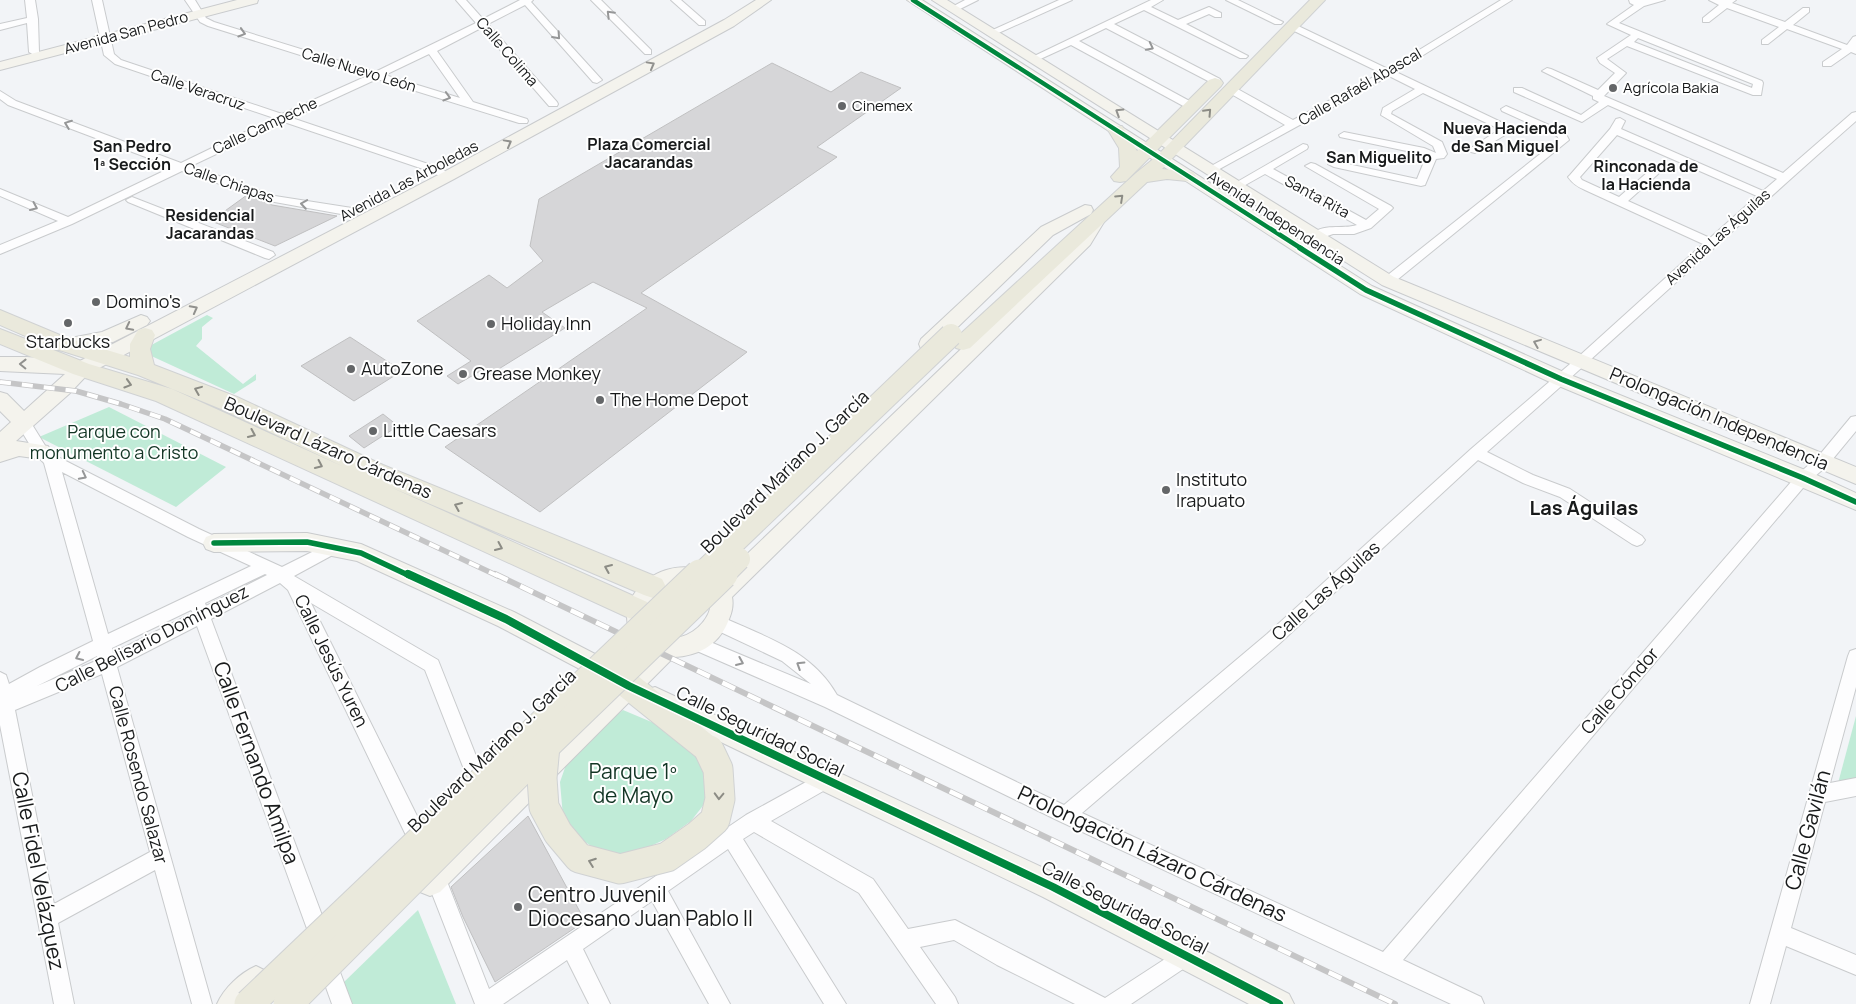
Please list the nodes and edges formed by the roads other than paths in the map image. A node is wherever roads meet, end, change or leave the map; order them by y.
1 (30, 0) edge
2 (97, 0) edge
3 (232, 0) edge
4 (252, 0) edge
5 (461, 0) edge
6 (526, 0) edge
7 (596, 0) edge
8 (676, 0) edge
9 (744, 0) edge
10 (765, 0) edge
11 (913, 0) edge
12 (938, 0) edge
13 (973, 0) edge
14 (1067, 0) edge
15 (1158, 0) edge
16 (1231, 0) edge
17 (1301, 0) edge
18 (1318, 0) edge
19 (1507, 0) edge
20 (1629, 0) edge
21 (1660, 0) edge
22 (1714, 0) edge
23 (1728, 2) edge
24 (1641, 4) junction
25 (1144, 7) junction
26 (195, 8) edge
27 (953, 9) junction
28 (1806, 10) dead end
29 (32, 19) junction
30 (971, 20) junction
31 (1706, 20) dead end
32 (480, 23) junction
33 (702, 23) junction
34 (1106, 24) junction
35 (1178, 24) junction
36 (1285, 24) junction
37 (1786, 25) junction
38 (953, 26) junction
39 (0, 27) edge
40 (1188, 28) junction
41 (992, 33) junction
42 (1638, 34) junction
43 (104, 36) junction
44 (688, 38) junction
45 (1856, 39) edge
46 (1072, 41) junction
47 (1626, 42) junction
48 (1765, 42) dead end
49 (431, 50) junction
50 (1853, 50) edge
51 (34, 52) junction
52 (648, 52) junction
53 (1243, 56) junction
54 (1033, 59) junction
55 (0, 61) edge
56 (1827, 64) dead end
57 (0, 66) edge
58 (1547, 71) dead end
59 (1388, 73) junction
60 (374, 75) junction
61 (596, 80) junction
62 (1223, 85) junction
63 (1422, 89) junction
64 (1518, 90) dead end
65 (0, 94) edge
66 (1603, 98) junction
67 (470, 104) junction
68 (553, 104) junction
69 (1191, 106) junction
70 (1506, 109) dead end
71 (1856, 115) edge
72 (281, 119) junction
73 (523, 121) junction
74 (1294, 125) junction
75 (1116, 130) junction
76 (1344, 134) dead end
77 (1154, 144) junction
78 (1303, 147) dead end
79 (1475, 150) dead end
80 (1169, 154) junction
81 (1428, 154) junction
82 (1334, 164) dead end
83 (180, 166) junction
84 (1311, 166) dead end
85 (433, 169) junction
86 (1210, 170) junction
87 (1267, 170) junction
88 (1136, 173) junction
89 (1653, 173) dead end
90 (448, 176) junction
91 (1187, 176) junction
92 (1784, 178) junction
93 (1236, 186) junction
94 (0, 192) edge
95 (1764, 195) junction
96 (132, 200) dead end
97 (1621, 202) junction
98 (376, 207) junction
99 (352, 212) junction
100 (1092, 214) junction
101 (68, 222) junction
102 (1367, 225) junction
103 (1316, 236) junction
104 (1710, 243) junction
105 (0, 250) edge
106 (269, 255) junction
107 (1388, 281) junction
108 (0, 318) edge
109 (144, 335) junction
110 (0, 336) edge
111 (957, 339) junction
112 (64, 344) junction
113 (105, 356) junction
114 (1582, 361) junction
115 (0, 364) edge
116 (81, 369) junction
117 (146, 370) junction
118 (1561, 379) junction
119 (886, 385) junction
120 (0, 399) edge
121 (916, 403) junction
122 (1649, 414) joint
123 (1856, 421) edge
124 (23, 422) junction
125 (0, 432) edge
126 (314, 442) junction
127 (0, 444) edge
128 (275, 444) junction
129 (1476, 453) junction
130 (0, 454) edge
131 (46, 455) junction
132 (1822, 462) junction
133 (1856, 476) edge
134 (1803, 478) junction
135 (1856, 502) edge
136 (1637, 540) dead end
137 (726, 541) junction
138 (214, 543) junction
139 (335, 547) junction
140 (757, 558) junction
141 (266, 566) junction
142 (691, 575) junction
143 (288, 580) junction
144 (252, 582) junction
145 (653, 587) junction
146 (720, 594) junction
147 (199, 608) junction
148 (639, 618) junction
149 (718, 623) junction
150 (696, 643) junction
151 (104, 645) junction
152 (668, 647) junction
153 (1856, 656) edge
154 (108, 663) junction
155 (594, 666) junction
156 (630, 686) junction
157 (2, 698) edge
158 (831, 701) junction
159 (545, 746) junction
160 (475, 776) junction
161 (826, 780) junction
162 (1856, 787) edge
163 (1817, 795) junction
164 (1066, 815) junction
165 (752, 821) junction
166 (414, 832) junction
167 (731, 836) junction
168 (161, 857) junction
169 (436, 876) junction
170 (655, 887) junction
171 (47, 918) junction
172 (316, 926) junction
173 (1780, 934) junction
174 (904, 940) junction
175 (571, 947) junction
176 (1185, 956) junction
177 (1387, 963) junction
178 (1856, 965) edge
179 (333, 979) junction
180 (64, 1004) edge
181 (202, 1004) edge
182 (232, 1004) edge
183 (249, 1004) edge
184 (288, 1004) edge
185 (308, 1004) edge
186 (342, 1004) edge
187 (485, 1004) edge
188 (600, 1004) edge
189 (720, 1004) edge
190 (836, 1004) edge
191 (948, 1004) edge
192 (1097, 1004) edge
193 (1113, 1004) edge
194 (1279, 1004) edge
195 (1474, 1004) edge
196 (1760, 1004) edge

1 - 29 street
2 - 43 street, Calle Veracruz
3 - 26 street, Avenida San Pedro
4 - 26 street, Avenida San Pedro
5 - 32 street, Calle Colima
6 - 32 street, Calle Campeche
6 -> 61 street
52 -> 7 street
8 - 33 street
9 - 33 street, Avenida Las Arboledas
10 - 44 street, Avenida Las Arboledas
11 - 38 street, Avenida Independencia
12 - 27 street, Avenida Independencia
13 - 27 street
14 - 41 street
15 - 25 street
16 - 36 street
17 - 36 main road, Boulevard Mariano J. García
18 - 36 main road, Boulevard Mariano J. García
19 - 59 street, Calle Rafaél Abascal
20 - 24 street
21 - 24 street
22 - 23 street
23 - 31 street
23 - 37 street
24 - 42 street
25 - 34 street
25 - 35 street
26 - 43 street, Avenida San Pedro
26 -> 60 street, Calle Nuevo León
27 - 30 street, Avenida Independencia
28 - 37 street
29 - 39 street
29 - 51 street
30 - 38 street
30 - 41 street, Avenida Independencia
32 - 49 street, Calle Campeche
32 - 68 street, Calle Colima
33 - 44 street, Avenida Las Arboledas
34 - 46 street
34 -> 62 street
35 - 40 street
35 - 40 street
36 - 53 main road, Boulevard Mariano J. García
36 - 59 street
36 - 62 main road, Boulevard Mariano J. García
37 - 48 street
37 - 50 street
38 - 75 street, Avenida Independencia
40 - 53 street
41 - 54 street, Avenida Independencia
42 - 47 street
42 - 47 street
43 - 51 street, Avenida San Pedro
43 - 57 street, Avenida San Pedro
43 - 72 street, Calle Veracruz
44 - 52 street, Avenida Las Arboledas
90 -> 44 street, Avenida Las Arboledas
45 - 50 street
46 - 54 street
46 - 69 street
47 - 66 street
49 - 60 street, Calle Campeche
49 - 67 street
50 - 56 street
51 - 55 street, Avenida San Pedro
52 - 61 street, Avenida Las Arboledas
53 - 62 main road, Boulevard Mariano J. García
77 -> 54 street, Avenida Independencia
58 - 66 street
59 - 63 street
59 - 74 street, Calle Rafaél Abascal
60 -> 67 street, Calle Nuevo León
60 - 72 street, Calle Campeche
61 - 68 street, Avenida Las Arboledas
62 - 69 main road, Boulevard Mariano J. García
62 - 74 street
80 -> 62 main road, Boulevard Mariano J. García
63 - 79 street
63 - 81 street
64 - 66 street
83 -> 65 street, Calle Chiapas
66 - 92 street
67 - 73 street, Calle Nuevo León
68 - 73 street, Avenida Las Arboledas
69 - 77 main road, Boulevard Mariano J. García
70 - 107 street
71 - 92 street, Avenida Las Águilas
72 - 83 street, Calle Campeche
72 - 85 street, Calle Veracruz
73 - 85 street, Avenida Las Arboledas
74 - 86 street, Calle Rafaél Abascal
75 - 77 street, Avenida Independencia
75 - 88 main road
76 - 81 street
77 - 80 street, Avenida Independencia
77 - 88 main road, Boulevard Mariano J. García
78 - 87 street
80 - 86 street, Avenida Independencia
80 - 88 main road, Boulevard Mariano J. García
80 - 91 street, Avenida Independencia
81 - 82 street
99 -> 83 street, Calle Chiapas
83 - 101 street, Calle Campeche
84 - 102 street
85 - 90 street, Calle Veracruz
85 - 98 street, Avenida Las Arboledas
86 - 93 street, Avenida Independencia
87 - 93 street
87 - 102 street, Santa Rita
88 - 91 main road
88 - 100 main road, Boulevard Mariano J. García
89 - 97 street
90 - 98 street, Avenida Las Arboledas
91 - 118 street, Avenida Independencia
92 - 95 street, Avenida Las Águilas
93 - 103 street, Avenida Independencia
94 -> 101 street
95 - 97 street
95 - 104 street, Avenida Las Águilas
96 - 106 street
97 - 104 street
98 - 99 street, Avenida Las Arboledas
109 -> 98 street, Avenida Las Arboledas
99 - 106 street, Avenida Las Arboledas
100 - 111 main road, Boulevard Mariano J. García
100 - 119 street
100 - 121 street
101 - 105 street, Calle Campeche
102 - 103 street
103 - 107 street, Avenida Independencia
104 - 114 street, Avenida Las Águilas
106 -> 112 street, Avenida Las Arboledas
114 -> 107 street, Avenida Independencia
108 - 112 main road, Boulevard Lázaro Cárdenas
109 - 113 street, Avenida Las Arboledas
109 - 117 main road
110 - 116 main road, Boulevard Lázaro Cárdenas
111 - 159 main road, Boulevard Mariano J. García, bridge
111 - 183 main road, Boulevard Mariano J. García, bridge
112 - 113 main road, Boulevard Lázaro Cárdenas
112 - 116 main road
113 - 116 street, Avenida Las Arboledas
113 - 117 main road, Boulevard Lázaro Cárdenas
114 - 118 street, Calle Las Águilas
114 - 132 street, Prolongación Independencia
116 -> 115 street
116 - 124 street, Avenida Las Arboledas
116 -> 128 main road, Boulevard Lázaro Cárdenas
126 -> 117 main road, Boulevard Lázaro Cárdenas
118 - 122 street, Avenida Independencia
118 - 129 street, Calle Las Águilas
119 - 121 street
119 - 137 street
120 - 124 street
121 - 140 street
122 - 134 street, Prolongación Independencia
123 - 132 street, Calle Cóndor
124 - 125 street
124 - 127 street
124 - 131 street
126 - 128 main road
145 -> 126 main road, Boulevard Lázaro Cárdenas
128 -> 148 main road, Boulevard Lázaro Cárdenas
129 - 136 street
129 - 164 street, Calle Las Águilas
130 - 131 street
131 -> 138 street
131 - 151 street, Calle Rosendo Salazar
132 - 133 street, Prolongación Independencia
132 - 134 street, Calle Cóndor
134 - 135 street, Prolongación Independencia
134 - 177 street, Calle Cóndor
137 - 140 street
137 - 142 street
138 - 139 street, Calle Seguridad Social
138 - 141 street
139 - 143 street
139 - 155 street, Calle Seguridad Social
140 - 146 street
141 - 143 street
141 - 144 street
142 - 145 street
142 - 146 street
143 - 144 street
143 - 160 street
143 - 166 street, Calle Jesús Yuren
144 - 147 street, Calle Belisario Domínguez
145 - 148 street
146 - 149 street
147 - 151 street, Calle Belisario Domínguez
147 - 154 street, Calle Belisario Domínguez
147 - 172 street, Calle Fernando Amilpa
148 - 152 street
148 - 155 street
149 - 150 street
158 -> 149 street
150 - 152 street
150 -> 158 street
151 - 154 street, Calle Rosendo Salazar
151 -> 157 street, Calle Belisario Domínguez
152 - 156 street
153 - 163 street, Calle Gavilán
154 - 157 street, Calle Belisario Domínguez
154 - 168 street, Calle Rosendo Salazar
155 - 156 street, Calle Seguridad Social
155 - 160 street
156 -> 159 main road, bridge
156 - 161 street, Calle Seguridad Social
156 - 169 street
157 - 171 street, Calle Fidel Velázquez
158 - 164 street, Prolongación Lázaro Cárdenas
159 - 184 main road, Boulevard Mariano J. García, bridge
160 - 166 street
161 - 165 street
161 - 176 street, Calle Seguridad Social
162 - 163 street
163 - 173 street, Calle Gavilán
164 - 177 street, Prolongación Lázaro Cárdenas
165 - 167 street
165 - 174 street
166 - 169 street, Calle Jesús Yuren
166 - 172 street
167 - 170 street
167 - 190 street
168 - 171 street
168 - 181 street, Calle Rosendo Salazar
169 - 179 street
169 - 187 street, Calle Jesús Yuren
170 - 175 street
170 - 189 street
171 - 180 street, Calle Fidel Velázquez
172 - 182 street
173 - 178 street
173 - 196 street, Calle Gavilán
174 - 191 street
174 - 192 street
175 - 187 street
175 - 188 street
176 - 193 street
176 - 194 street, Calle Seguridad Social
177 - 195 street, Prolongación Lázaro Cárdenas
179 - 185 street
179 - 186 street

